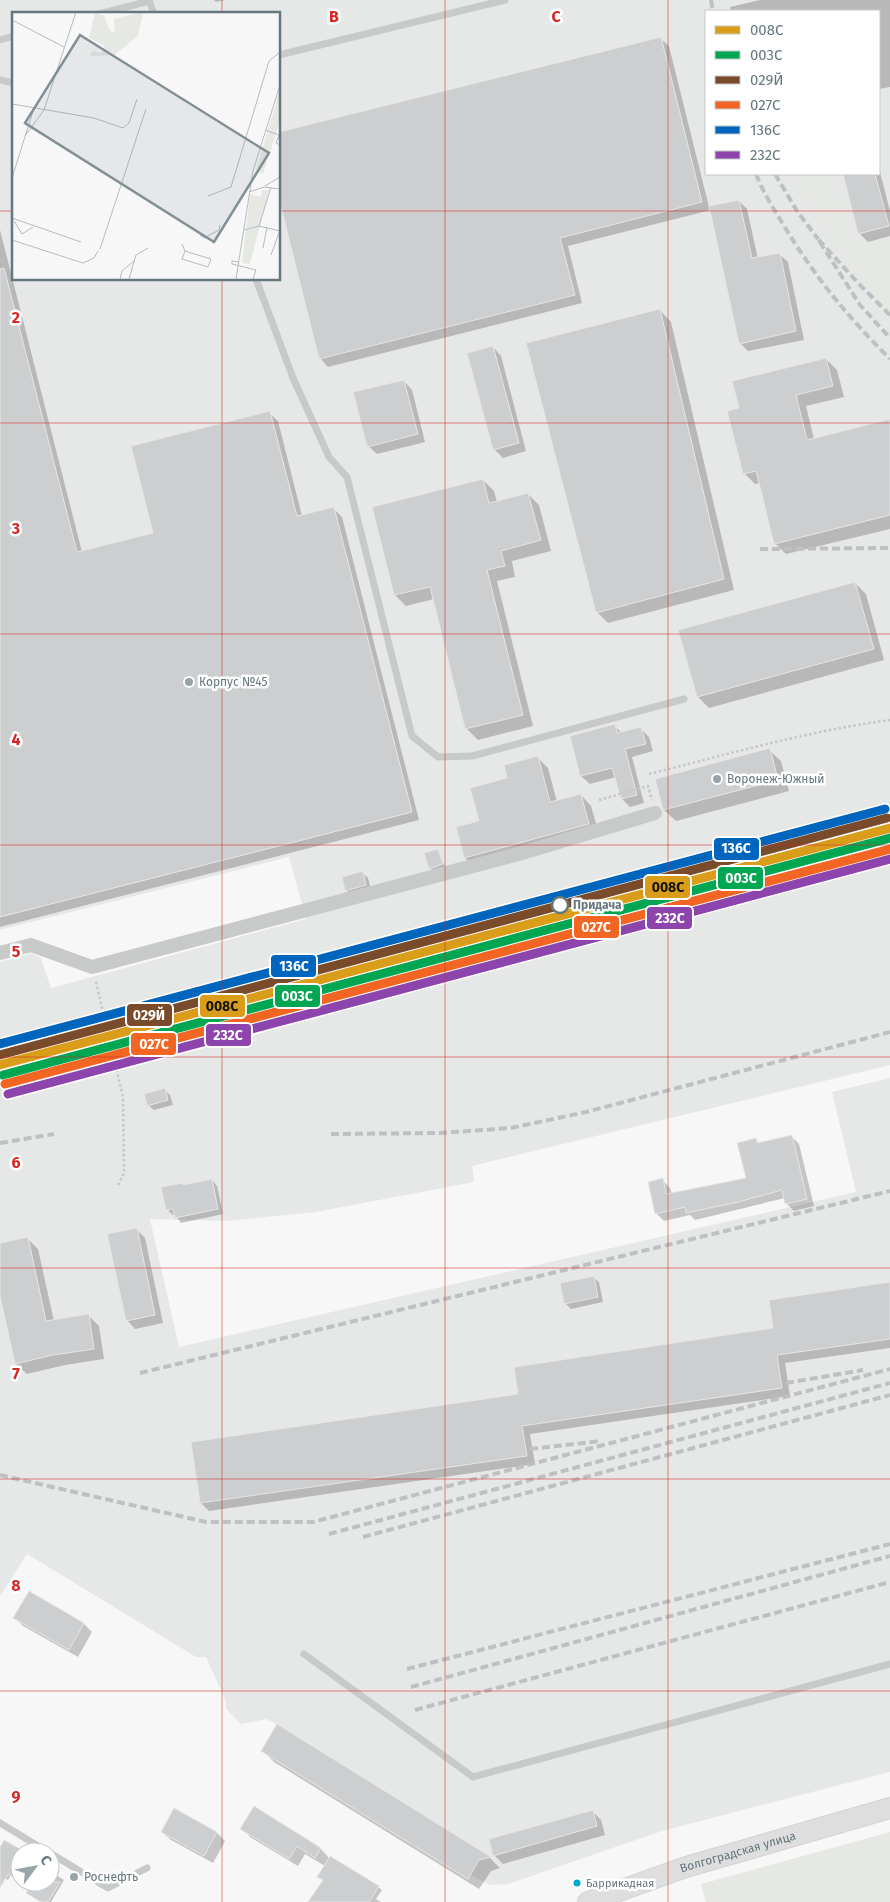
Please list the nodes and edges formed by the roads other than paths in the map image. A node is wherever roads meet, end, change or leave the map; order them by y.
1 (149, 0) edge
2 (505, 0) edge
3 (107, 12) edge
4 (153, 12) edge
5 (280, 55) edge
6 (256, 280) edge
7 (684, 699) dead end
8 (656, 813) road end
9 (0, 953) edge
10 (304, 1654) dead end
11 (890, 1664) edge
12 (890, 1808) edge
13 (0, 1823) edge
14 (32, 1842) edge
15 (60, 1859) edge
16 (147, 1868) dead end
17 (588, 1902) edge

1 - 3 lane
1 - 4 lane
2 - 5 lane
6 - 7 lane
8 - 9 street
10 - 11 lane
12 - 17 main road, Волгоградская улица
13 - 14 lane
15 - 16 lane

